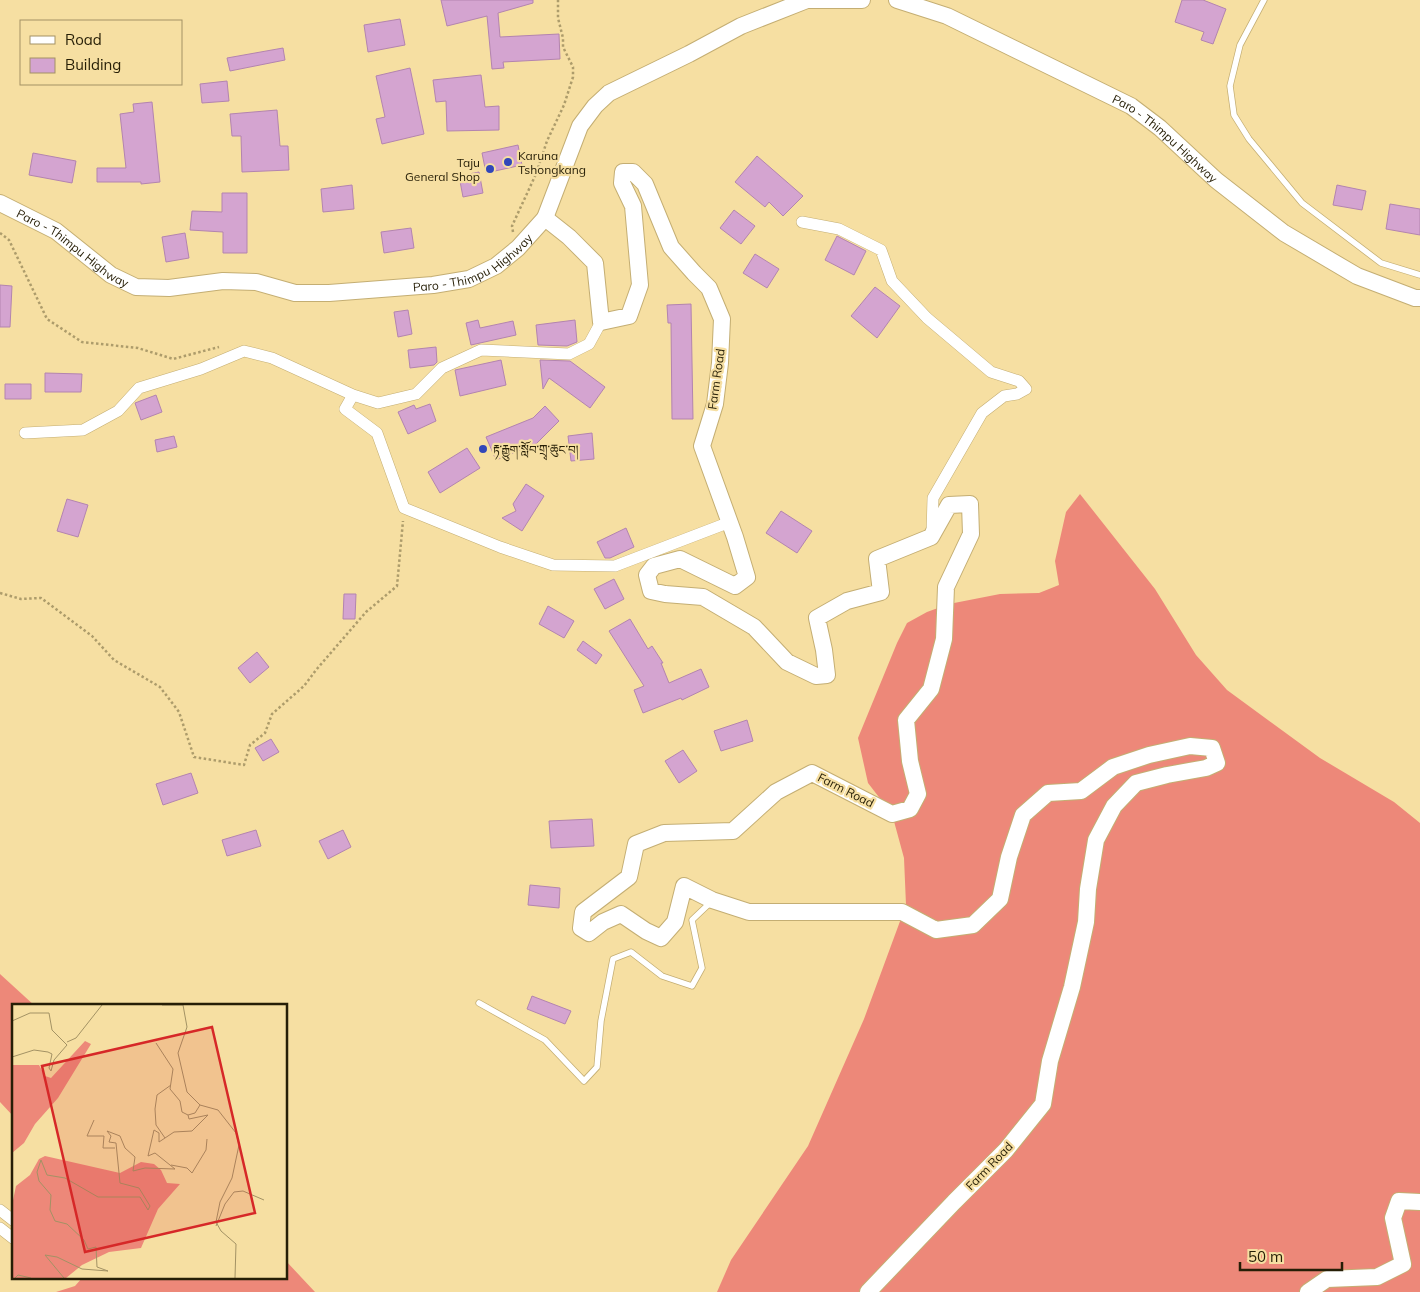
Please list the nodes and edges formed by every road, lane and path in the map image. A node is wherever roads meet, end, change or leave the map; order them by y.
1 (558, 0) edge
2 (862, 0) edge
3 (897, 0) edge
4 (1264, 0) edge
5 (0, 203) edge
6 (545, 218) junction
7 (802, 222) dead end
8 (0, 232) edge
9 (518, 248) junction
10 (1420, 275) edge
11 (1420, 298) edge
12 (601, 322) junction
13 (244, 351) junction
14 (353, 395) junction
15 (24, 434) dead end
16 (404, 508) junction
17 (730, 522) junction
18 (931, 537) junction
19 (0, 593) edge
20 (712, 900) junction
21 (479, 1003) dead end
22 (1420, 1202) edge
23 (0, 1210) edge
24 (12, 1219) edge
25 (0, 1228) edge
26 (12, 1237) edge
27 (868, 1292) edge
28 (1308, 1292) edge

1 - 9 path
2 - 6 street, Paro - Thimpu Highway
3 - 11 street, Paro - Thimpu Highway
4 - 10 lane
5 - 9 street, Paro - Thimpu Highway
6 - 9 street, Paro - Thimpu Highway
6 - 12 street
7 - 18 street
8 - 13 path
12 - 14 street
12 - 17 street, Farm Road
13 - 14 street
13 - 15 street
14 - 16 street
16 - 17 street
16 - 19 path
17 - 18 street, Farm Road
18 - 20 street, Farm Road
20 - 21 lane
20 - 27 street, Farm Road
22 - 28 street
23 - 24 street
25 - 26 street

